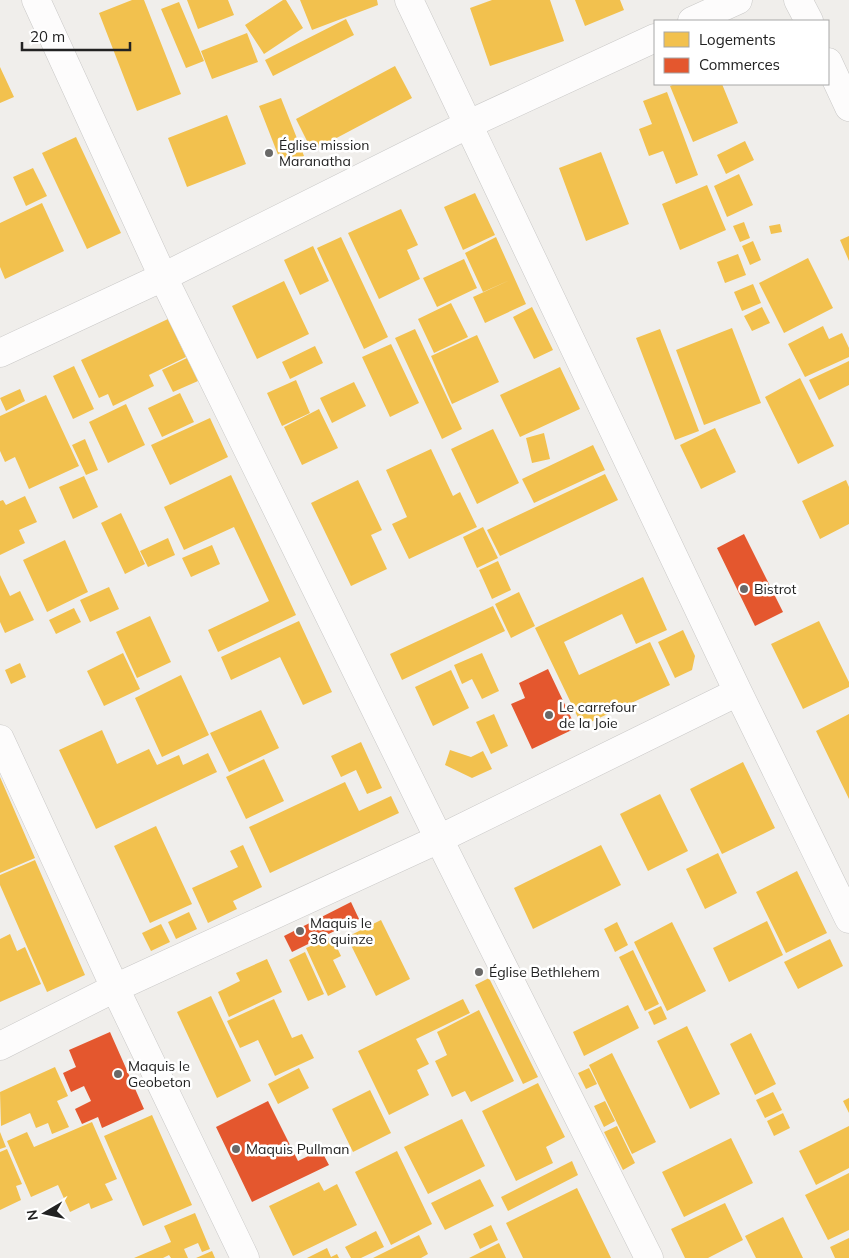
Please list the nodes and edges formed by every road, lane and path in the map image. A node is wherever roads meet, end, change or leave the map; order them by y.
1 (36, 0) edge
2 (409, 0) edge
3 (738, 0) edge
4 (798, 0) edge
5 (694, 20) edge
6 (808, 20) edge
7 (654, 38) edge
8 (829, 64) edge
9 (849, 107) edge
10 (467, 125) junction
11 (163, 277) junction
12 (0, 352) edge
13 (738, 692) junction
14 (0, 739) edge
15 (439, 839) junction
16 (849, 919) edge
17 (115, 988) junction
18 (0, 1046) edge
19 (244, 1258) edge
20 (649, 1258) edge

1 - 11 street
2 - 10 street
3 - 5 street
4 - 6 street
7 - 10 street
8 - 9 street
10 - 11 street
10 - 13 street
11 - 12 street
11 - 15 street
13 - 15 street
13 - 16 street
14 - 17 street
15 - 17 street
15 - 20 street
17 - 18 street
17 - 19 street

